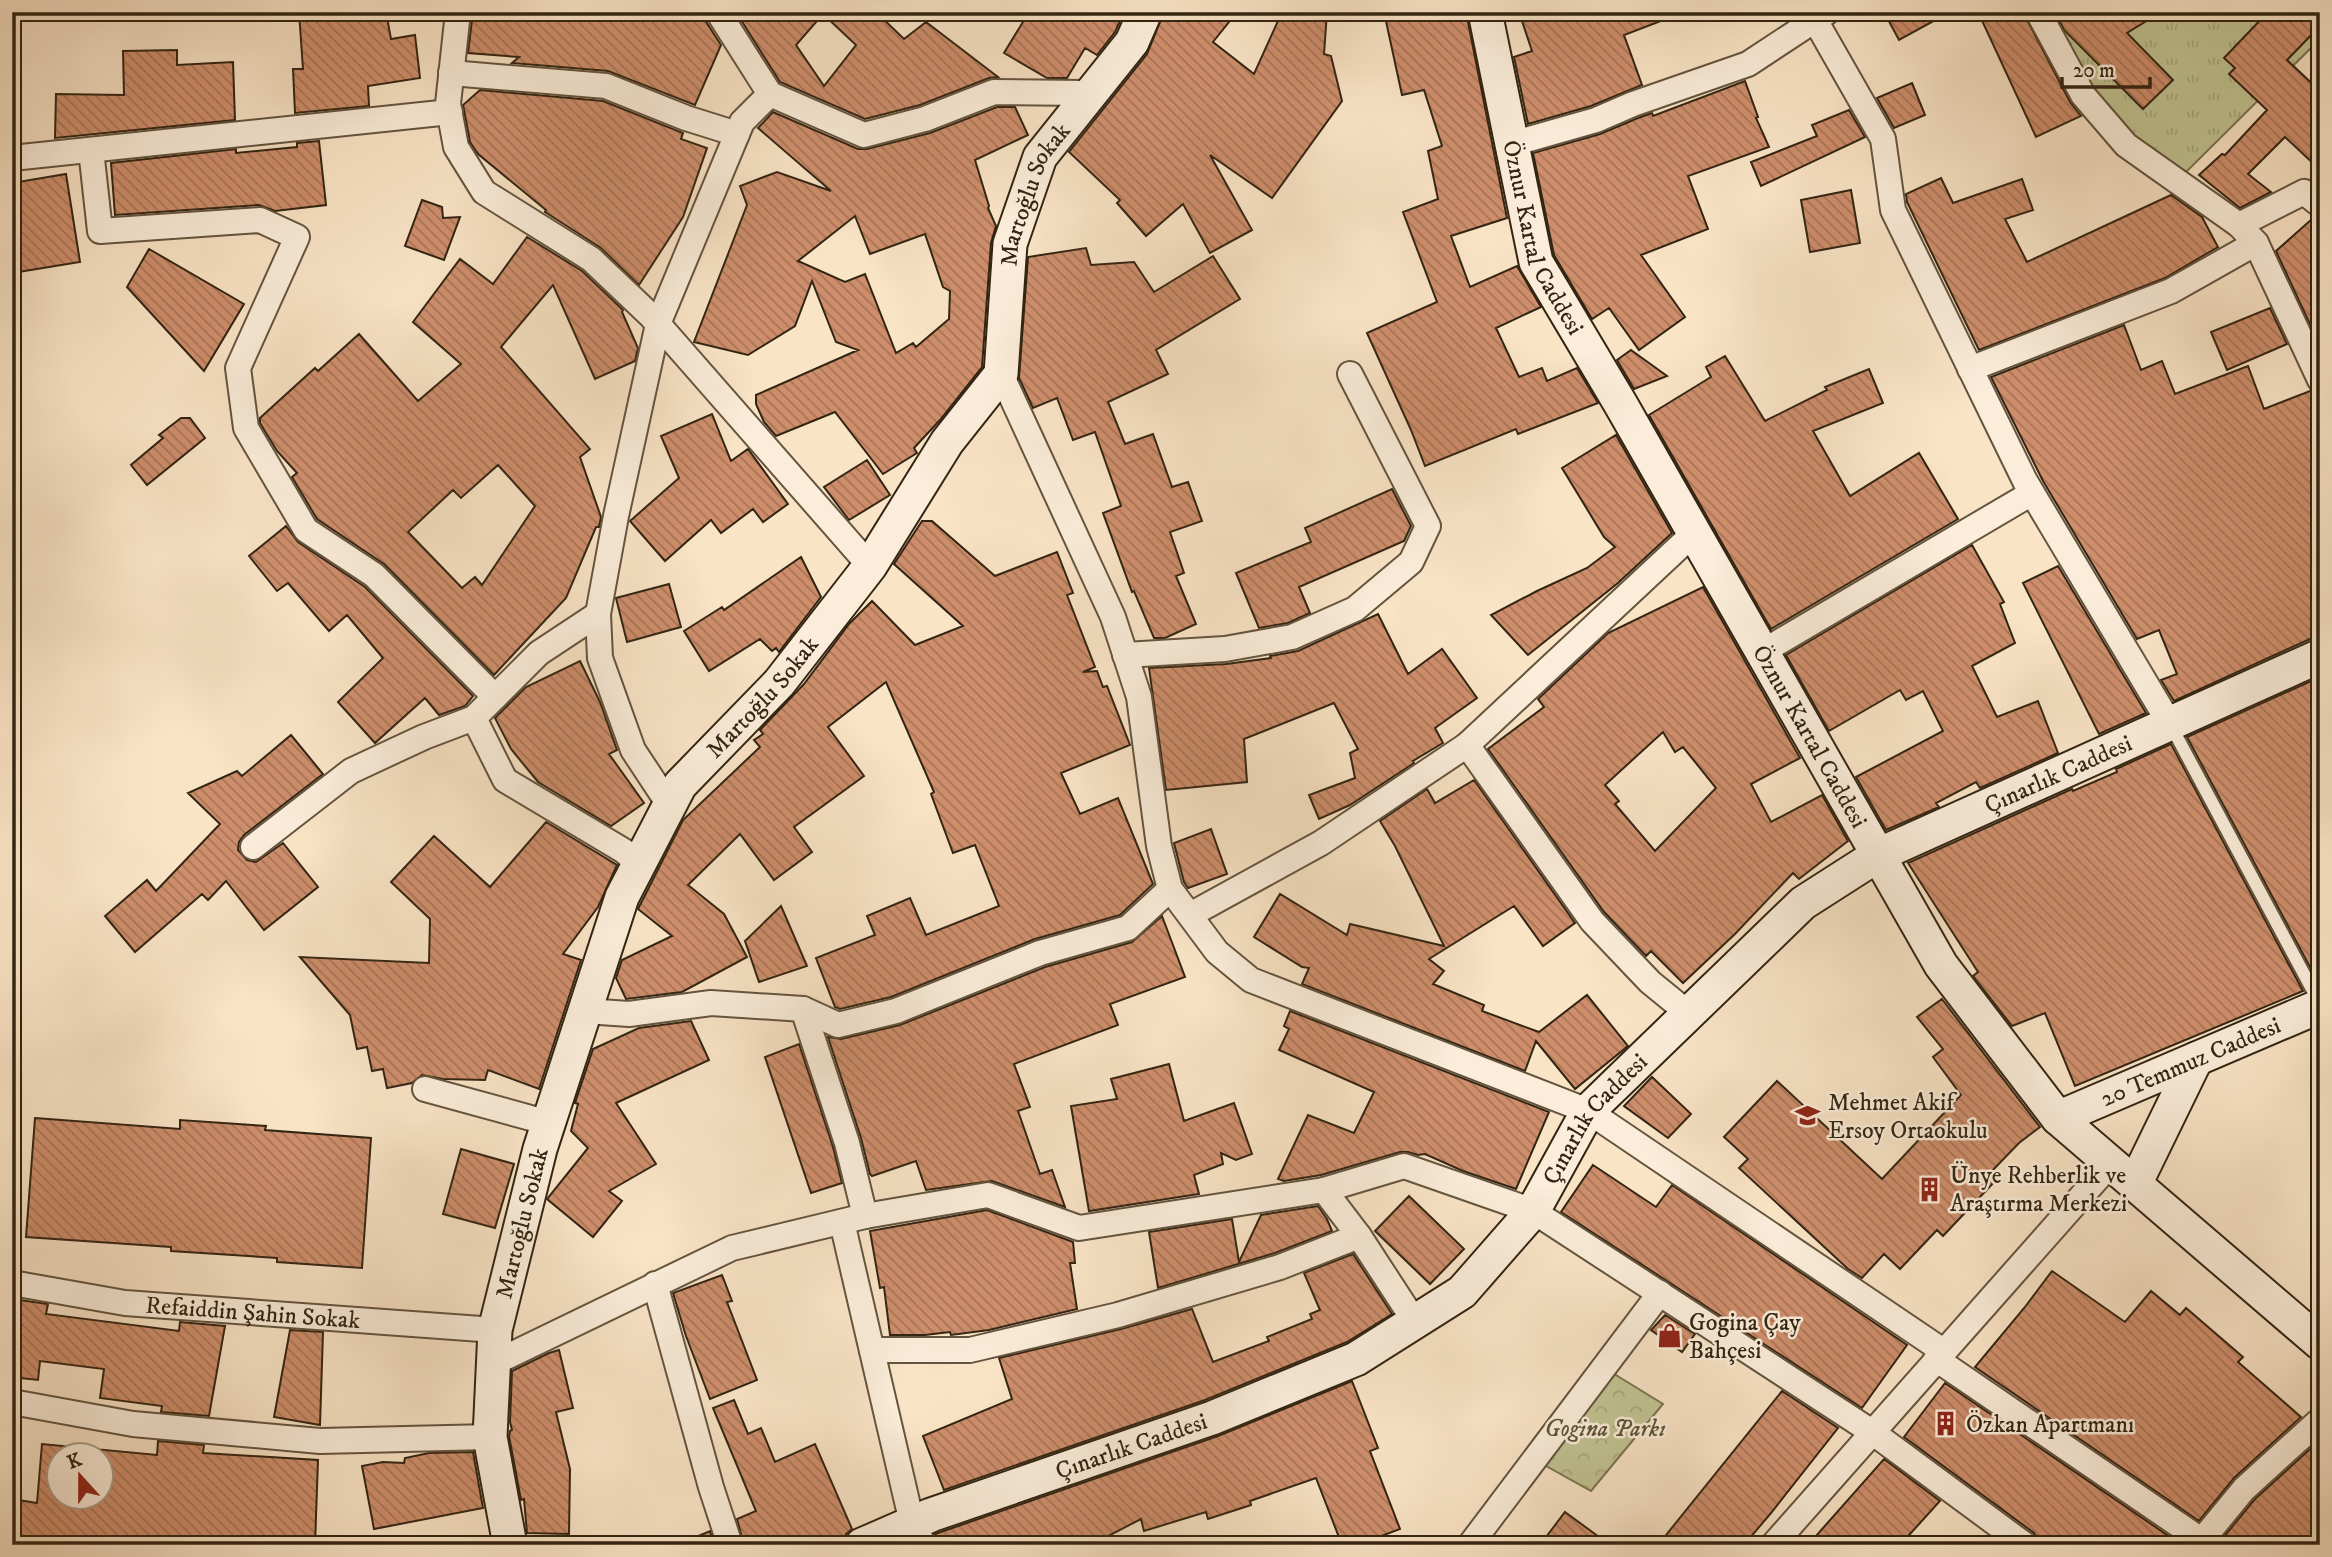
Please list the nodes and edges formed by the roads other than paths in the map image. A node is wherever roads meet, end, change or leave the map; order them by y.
1 (458, 12) edge
2 (718, 12) edge
3 (1145, 12) edge
4 (1485, 12) edge
5 (2038, 12) edge
6 (1821, 16) edge
7 (452, 73) junction
8 (771, 94) junction
9 (1089, 95) junction
10 (450, 112) junction
11 (737, 134) junction
12 (1512, 144) junction
13 (91, 150) junction
14 (12, 158) edge
15 (2320, 205) edge
16 (2239, 225) junction
17 (2256, 243) junction
18 (658, 324) junction
19 (1970, 369) junction
20 (1001, 374) junction
21 (1350, 374) dead end
22 (2320, 380) edge
23 (2032, 493) junction
24 (1694, 533) junction
25 (870, 566) junction
26 (598, 614) junction
27 (1762, 652) junction
28 (1125, 655) junction
29 (2320, 656) edge
30 (495, 697) junction
31 (474, 718) junction
32 (2170, 724) junction
33 (1467, 745) junction
34 (670, 806) junction
35 (253, 847) dead end
36 (1878, 855) junction
37 (639, 865) junction
38 (1170, 889) junction
39 (1190, 915) junction
40 (2320, 1005) edge
41 (803, 1009) junction
42 (585, 1011) junction
43 (1688, 1013) junction
44 (2196, 1059) junction
45 (425, 1088) dead end
46 (1588, 1111) junction
47 (2059, 1118) junction
48 (549, 1124) junction
49 (2123, 1173) junction
50 (1324, 1191) junction
51 (1534, 1211) junction
52 (853, 1219) junction
53 (1359, 1236) junction
54 (12, 1283) edge
55 (656, 1284) junction
56 (1660, 1293) junction
57 (1415, 1322) junction
58 (495, 1330) junction
59 (2320, 1343) edge
60 (872, 1350) junction
61 (1940, 1355) junction
62 (494, 1363) junction
63 (12, 1402) edge
64 (2320, 1420) edge
65 (1872, 1432) junction
66 (490, 1437) junction
67 (918, 1534) edge
68 (2199, 1544) edge
69 (510, 1545) edge
70 (730, 1545) edge
71 (862, 1545) edge
72 (1470, 1545) edge
73 (1773, 1545) edge
74 (2025, 1545) edge

1 - 7 street
2 - 8 street
3 - 9 street, Martoğlu Sokak
4 - 12 street, Öznur Kartal Caddesi
5 - 16 street
6 - 12 street
6 - 19 street
7 - 10 street
7 - 11 street
8 - 9 street
8 - 11 street
9 - 20 street, Martoğlu Sokak
10 - 13 street
10 - 18 street
11 - 18 street
12 - 24 street, Öznur Kartal Caddesi
13 - 14 street
13 - 30 street
15 - 16 street
16 - 17 street
17 - 19 street
17 - 22 street
18 - 25 street
18 - 26 street
19 - 23 street
20 - 25 street, Martoğlu Sokak
20 - 28 street
21 - 28 street
23 - 27 street
23 - 32 street
24 - 27 street, Öznur Kartal Caddesi
24 - 33 street
25 - 34 street, Martoğlu Sokak
26 - 30 street
26 - 34 street
27 - 36 street, Öznur Kartal Caddesi
28 - 38 street
29 - 32 street, Çınarlık Caddesi
30 - 31 street
31 - 35 street
31 - 37 street
32 - 36 street, Çınarlık Caddesi
32 - 40 lane
33 - 39 street
33 - 43 street
34 - 37 street, Martoğlu Sokak
36 - 43 street, Çınarlık Caddesi
36 - 47 street, Öznur Kartal Caddesi
37 - 42 street, Martoğlu Sokak
38 - 39 street
38 - 41 street
39 - 46 street
40 - 44 street, 20 Temmuz Caddesi
41 - 42 street
41 - 52 street
42 - 48 street, Martoğlu Sokak
43 - 46 street, Çınarlık Caddesi
44 - 47 street, 20 Temmuz Caddesi
44 - 49 street
45 - 48 street
46 - 51 street, Çınarlık Caddesi
46 - 61 street
47 - 49 street, Öznur Kartal Caddesi
48 - 58 street, Martoğlu Sokak
49 - 59 street, Öznur Kartal Caddesi
49 - 61 street
50 - 51 street
50 - 52 street
50 - 53 street
51 - 56 street
51 - 57 street, Çınarlık Caddesi
52 - 55 street
52 - 60 street
53 - 57 street
53 - 60 street
54 - 58 street, Refaiddin Şahin Sokak
55 - 62 street
55 - 70 street
56 - 65 street
56 - 72 street
57 - 67 street, Çınarlık Caddesi
58 - 62 street, Martoğlu Sokak
60 - 67 street
61 - 65 street
61 - 68 street
62 - 66 street, Martoğlu Sokak
63 - 66 street
64 - 68 street
65 - 73 street
65 - 74 street
66 - 69 street, Martoğlu Sokak
67 - 71 street, Çınarlık Caddesi

